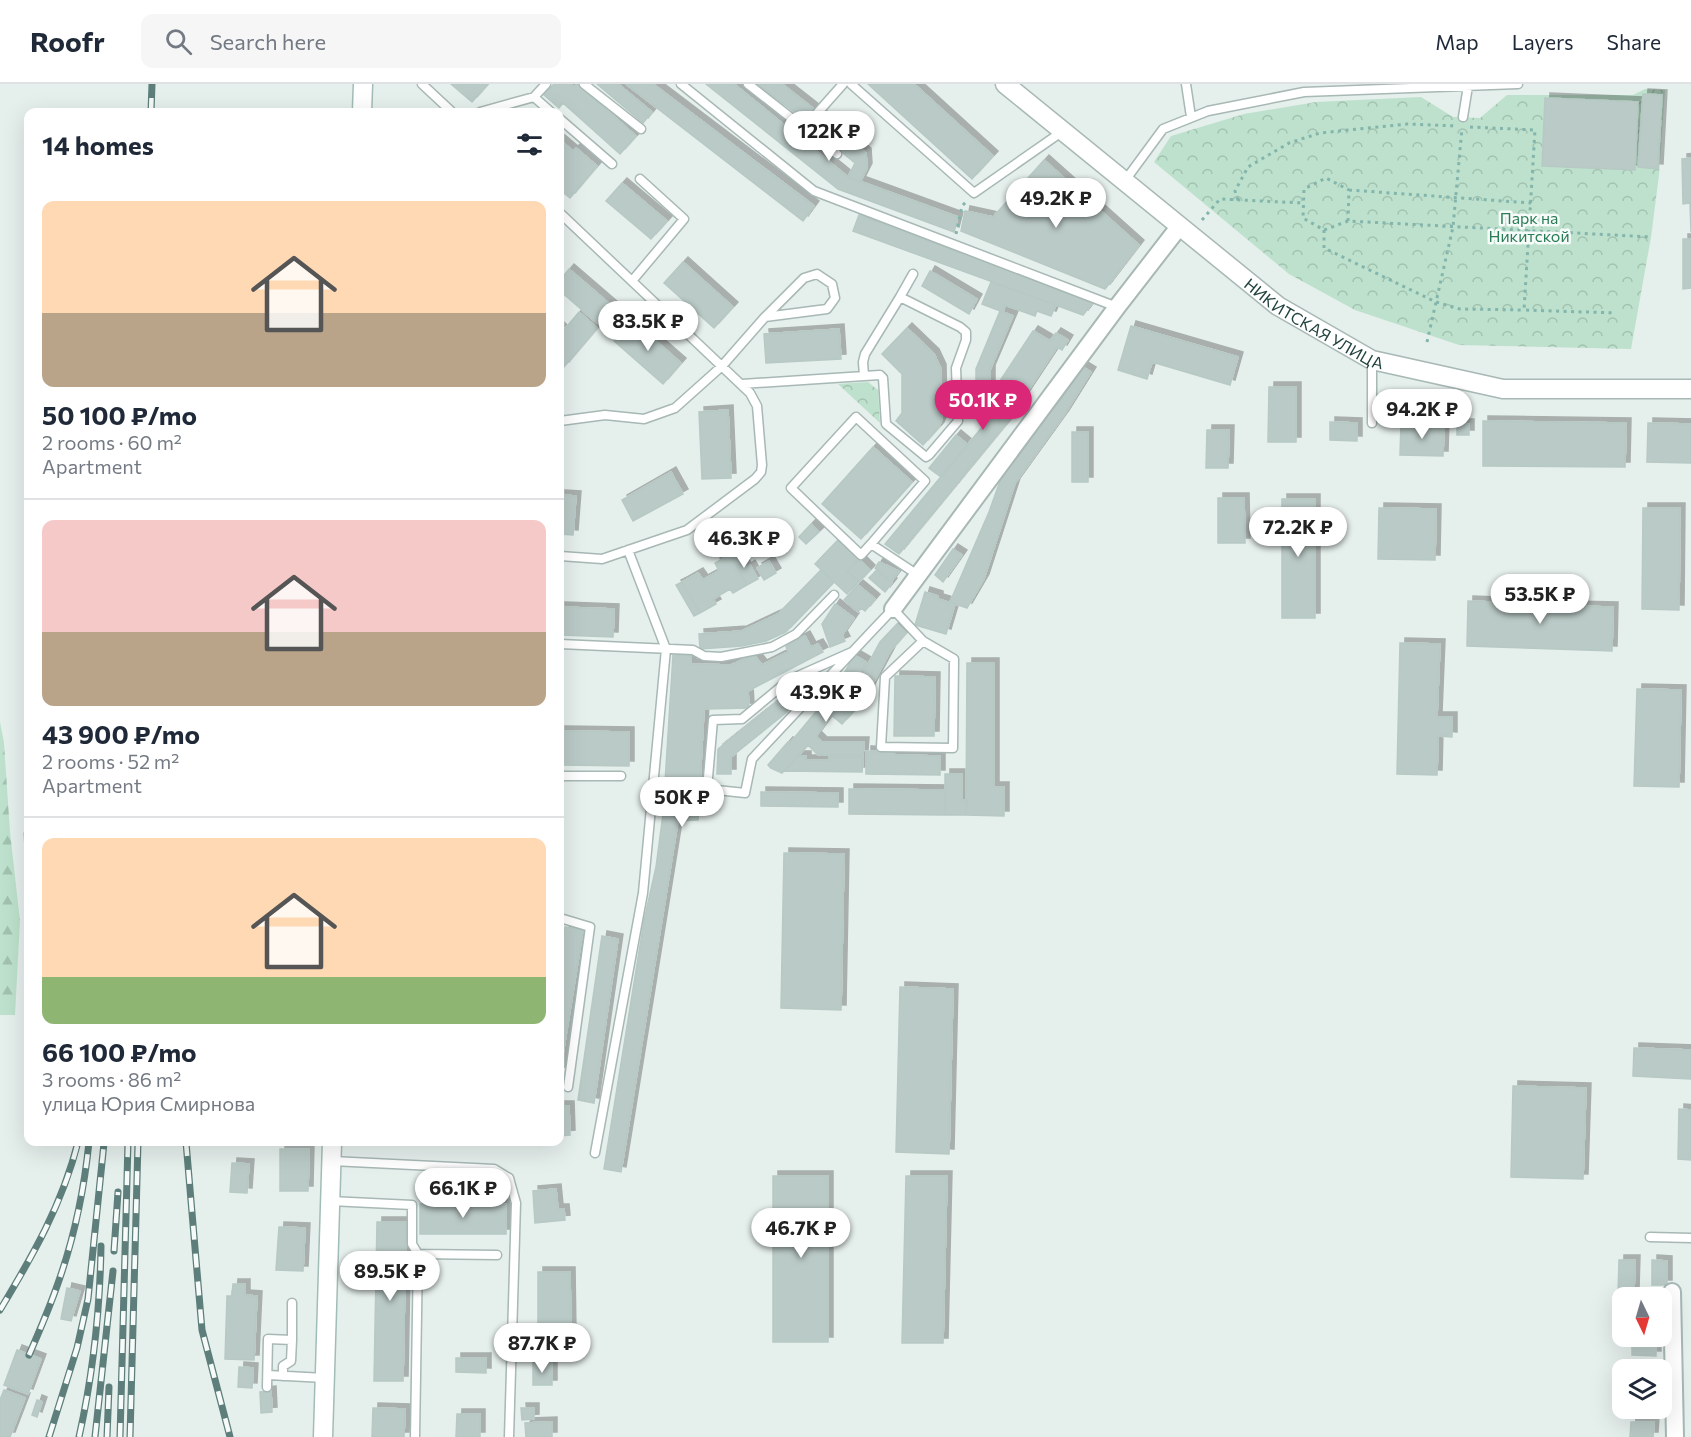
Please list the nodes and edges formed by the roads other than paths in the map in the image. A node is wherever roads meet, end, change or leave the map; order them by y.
1 (363, 84) edge
2 (422, 84) edge
3 (546, 84) edge
4 (584, 84) edge
5 (681, 84) edge
6 (748, 84) edge
7 (843, 84) edge
8 (851, 84) edge
9 (1005, 84) edge
10 (1186, 84) edge
11 (1518, 84) edge
12 (1468, 86) junction
13 (1304, 88) edge
14 (534, 98) junction
15 (362, 108) edge
16 (448, 108) edge
17 (495, 108) edge
18 (546, 108) edge
19 (1191, 117) junction
20 (564, 122) edge
21 (1463, 122) road end
22 (804, 128) junction
23 (641, 129) dead end
24 (1063, 131) junction
25 (837, 154) dead end
26 (612, 164) dead end
27 (640, 179) dead end
28 (1124, 182) junction
29 (564, 217) edge
30 (1179, 227) junction
31 (913, 274) dead end
32 (632, 281) junction
33 (900, 297) junction
34 (1117, 307) junction
35 (765, 317) junction
36 (1372, 360) junction
37 (722, 366) junction
38 (864, 376) junction
39 (742, 384) junction
40 (1691, 389) edge
41 (564, 420) edge
42 (1372, 423) dead end
43 (871, 544) junction
44 (628, 550) junction
45 (564, 556) edge
46 (918, 575) junction
47 (834, 595) dead end
48 (893, 609) junction
49 (923, 641) junction
50 (564, 644) edge
51 (666, 649) junction
52 (852, 652) junction
53 (564, 776) edge
54 (621, 776) dead end
55 (564, 919) edge
56 (568, 1087) dead end
57 (332, 1146) edge
58 (595, 1153) dead end
59 (331, 1161) junction
60 (330, 1201) junction
61 (1650, 1237) dead end
62 (1691, 1238) edge
63 (418, 1254) junction
64 (497, 1256) dead end
65 (1672, 1292) dead end
66 (292, 1303) dead end
67 (292, 1340) junction
68 (268, 1375) junction
69 (283, 1376) junction
70 (325, 1378) junction
71 (267, 1387) dead end
72 (323, 1437) edge
73 (415, 1437) edge
74 (508, 1437) edge
75 (1675, 1437) edge

1 - 15 street
2 - 16 lane
3 - 14 lane
4 - 23 lane
5 - 34 lane
6 - 22 lane
7 - 22 lane
8 - 24 lane
9 - 24 street, НИКИТСКАЯ УЛИЦА
10 - 19 lane
11 - 12 lane
12 - 13 lane
12 - 21 lane
13 - 19 lane
14 - 17 lane
14 - 18 lane
19 - 28 lane
20 - 26 lane
22 - 25 lane
24 - 28 street, НИКИТСКАЯ УЛИЦА
27 - 32 lane
28 - 30 street, НИКИТСКАЯ УЛИЦА
29 - 32 lane
30 - 34 street
30 - 36 street, НИКИТСКАЯ УЛИЦА
31 - 33 lane
32 - 37 lane
33 - 38 lane
33 - 38 lane
34 - 46 street
35 - 35 lane
35 - 37 lane
36 - 40 street, НИКИТСКАЯ УЛИЦА
36 - 42 lane
37 - 39 lane
37 - 41 lane
38 - 39 lane
39 - 44 lane
43 - 43 lane
43 - 46 lane
44 - 45 lane
44 - 51 lane
46 - 48 street
47 - 51 lane
48 - 49 lane
48 - 52 lane
49 - 49 lane
50 - 51 lane
51 - 58 lane
52 - 52 lane
53 - 54 lane
55 - 56 lane
57 - 59 street
59 - 60 street
59 - 74 lane
60 - 63 lane
60 - 70 street
61 - 62 lane
63 - 64 lane
63 - 73 lane
65 - 75 street
66 - 67 lane
67 - 68 lane
67 - 69 lane
68 - 69 lane
68 - 71 lane
69 - 70 lane
70 - 72 street

